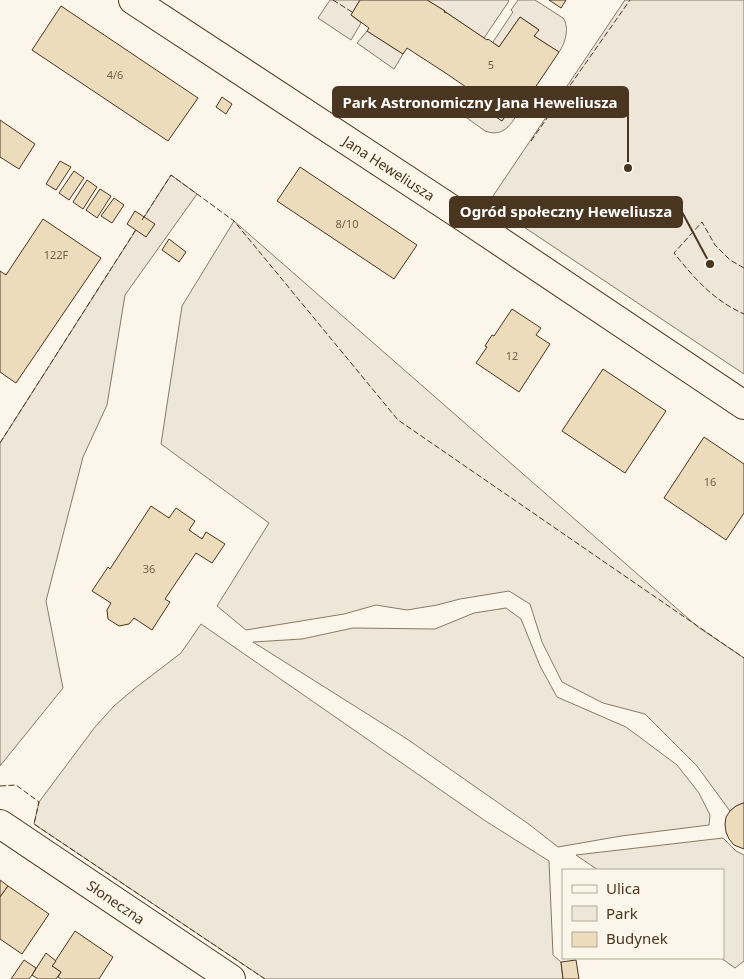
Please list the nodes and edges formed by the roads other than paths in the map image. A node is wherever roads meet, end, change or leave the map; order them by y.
1 (133, 0) edge
2 (744, 405) edge
3 (0, 824) edge
4 (231, 979) edge

1 - 2 street, Jana Heweliusza
3 - 4 street, Słoneczna

